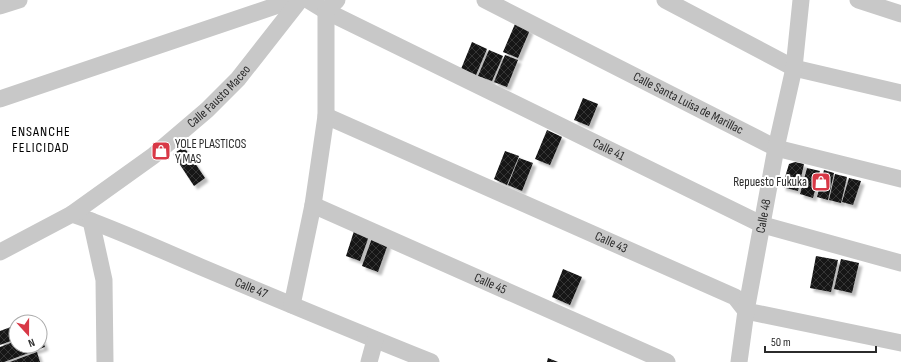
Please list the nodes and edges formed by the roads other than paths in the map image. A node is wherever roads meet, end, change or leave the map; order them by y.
1 (19, 0) edge
2 (293, 0) edge
3 (300, 0) edge
4 (308, 0) edge
5 (485, 0) edge
6 (665, 0) edge
7 (801, 0) edge
8 (858, 0) edge
9 (331, 5) edge
10 (0, 6) edge
11 (901, 14) edge
12 (794, 68) junction
13 (901, 93) edge
14 (0, 99) edge
15 (326, 116) junction
16 (776, 148) junction
17 (901, 179) edge
18 (314, 205) junction
19 (72, 214) junction
20 (92, 221) junction
21 (762, 225) junction
22 (0, 252) edge
23 (901, 263) edge
24 (292, 306) junction
25 (746, 312) junction
26 (375, 340) junction
27 (901, 343) edge
28 (105, 362) edge
29 (369, 362) edge
30 (431, 362) edge
31 (667, 362) edge
32 (738, 362) edge

1 - 10 street
2 - 14 street
3 - 19 street, Calle Fausto Maceo
4 - 9 street, Calle 41
5 - 16 street, Calle Santa Luisa de Marillac
6 - 12 street
7 - 12 street, Calle 48
8 - 11 street
9 - 15 street
9 - 21 street, Calle 41
12 - 13 street
12 - 16 street, Calle 48
15 - 18 street
15 - 25 street, Calle 43
16 - 17 street, Calle Santa Luisa de Marillac
16 - 21 street, Calle 48
18 - 24 street
18 - 31 street, Calle 45
19 - 20 street, Calle 47
19 - 22 street, Calle Fausto Maceo
20 - 24 street, Calle 47
20 - 28 street
21 - 23 street, Calle 41
21 - 25 street, Calle 48
24 - 26 street, Calle 47
25 - 27 street
25 - 32 street, Calle 48
26 - 29 street
26 - 30 street, Calle 47

